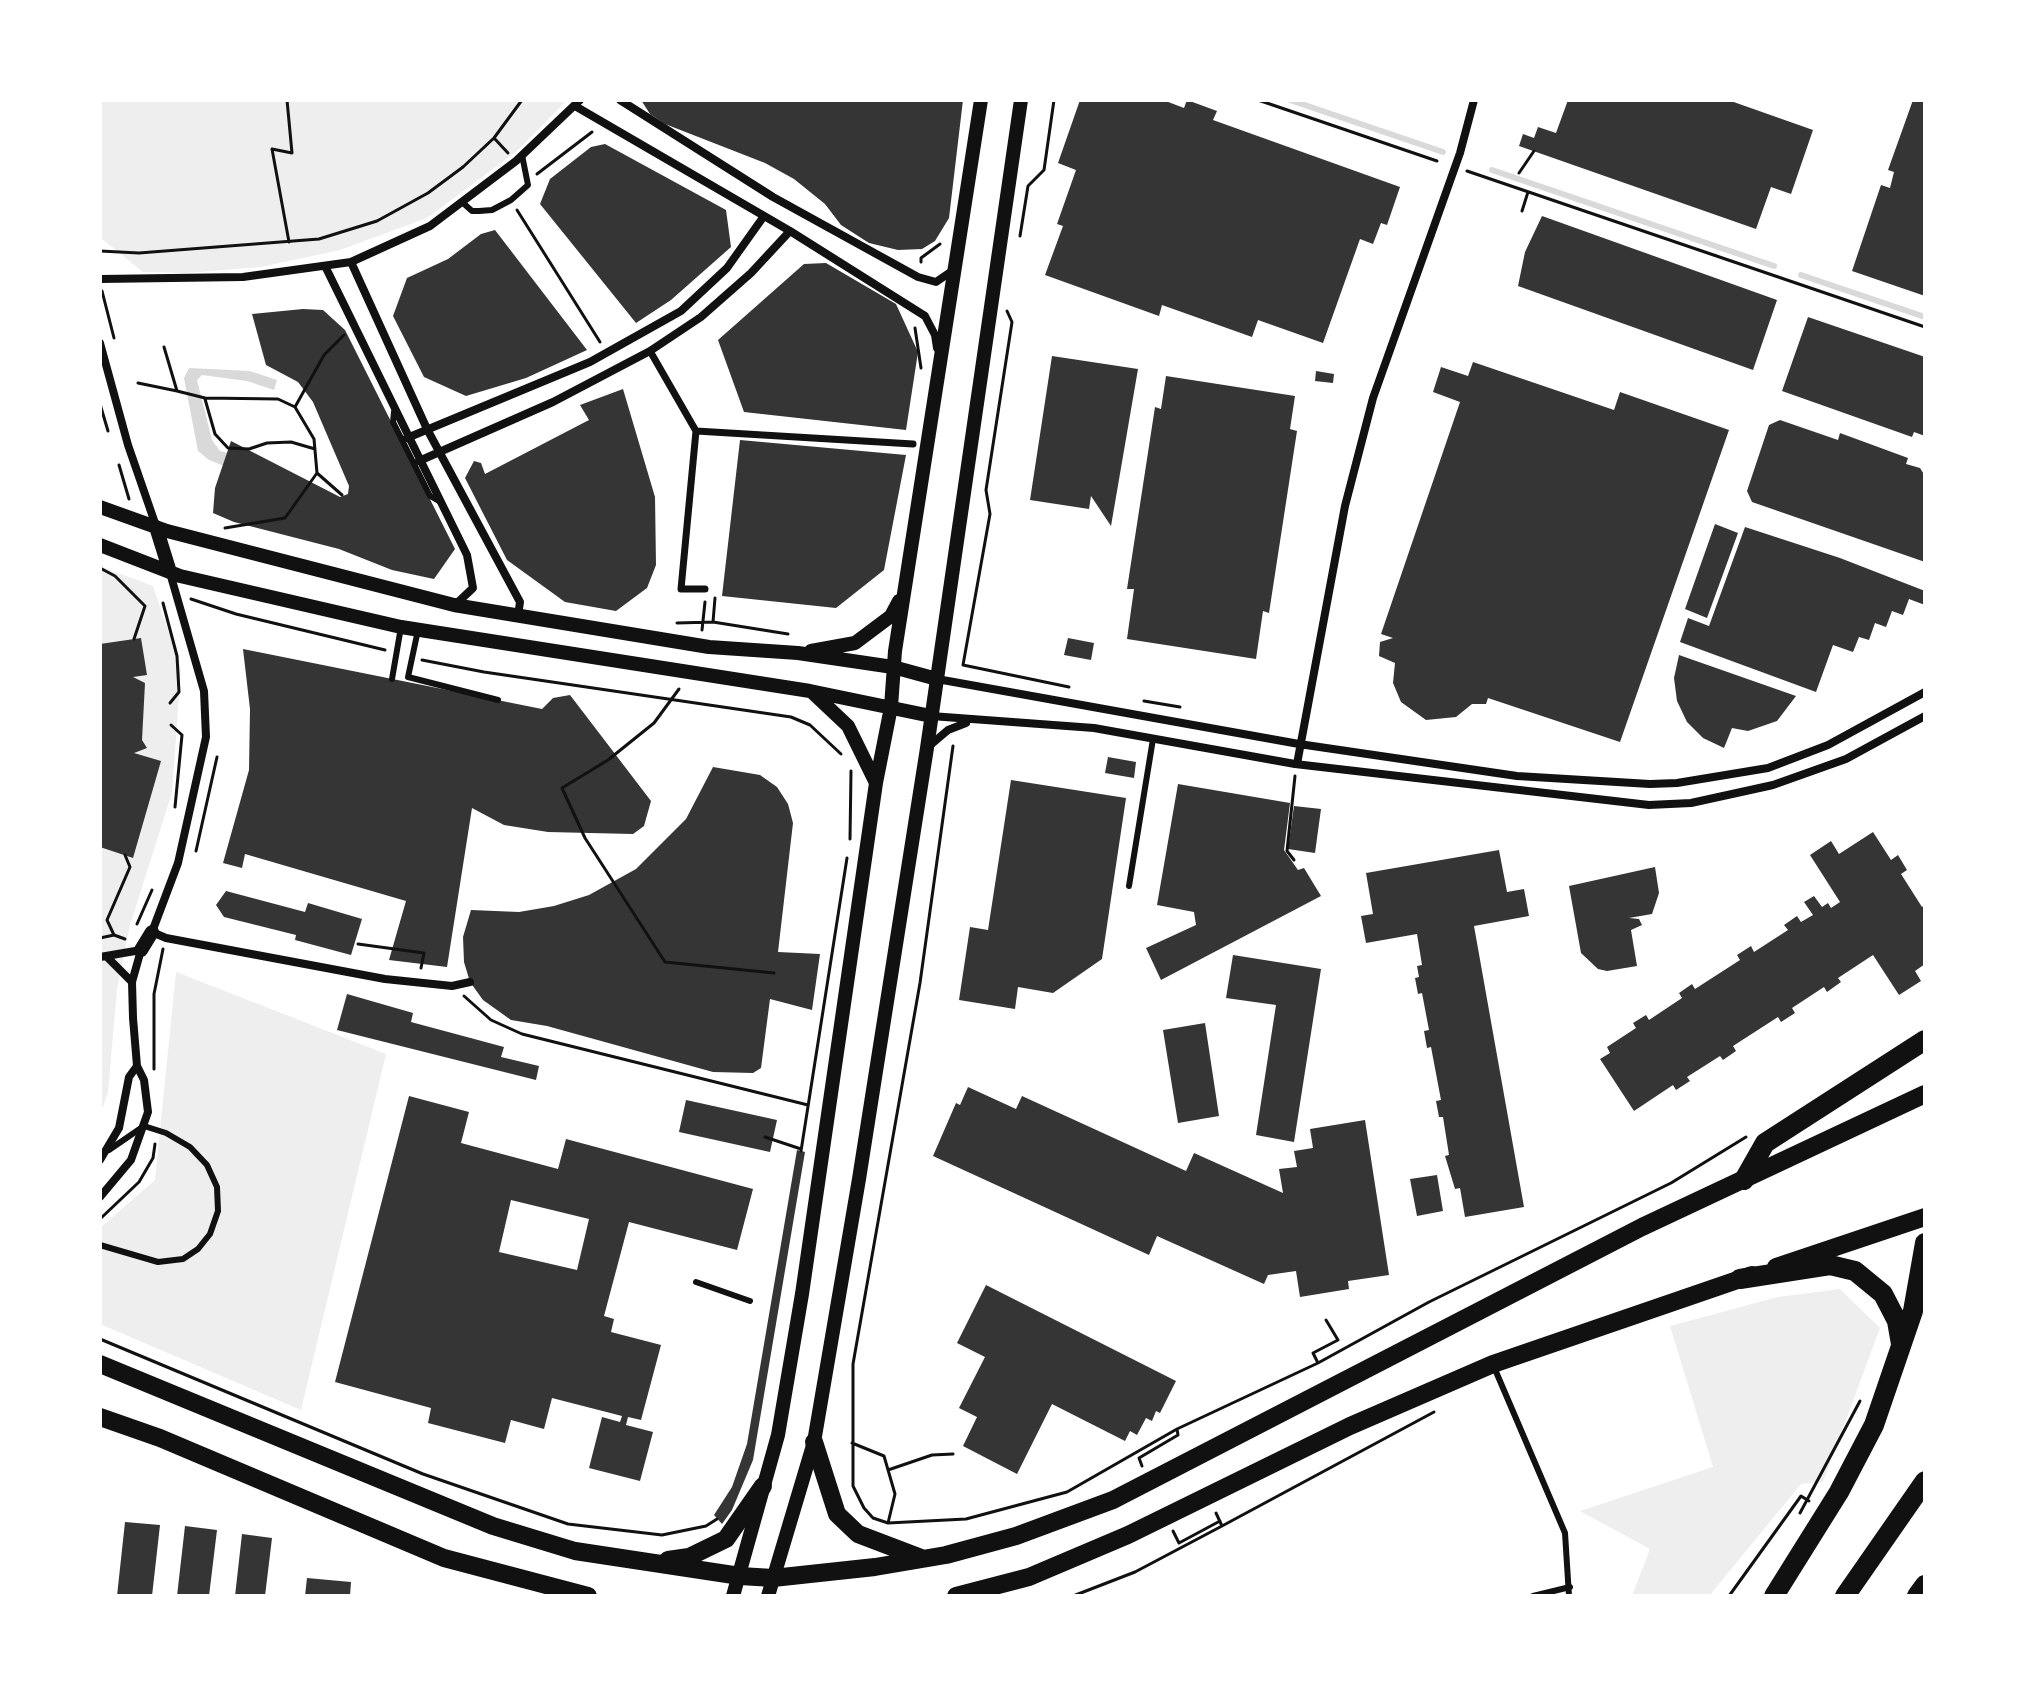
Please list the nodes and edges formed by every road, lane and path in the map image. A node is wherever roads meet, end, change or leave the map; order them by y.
1 (287, 100) edge
2 (522, 100) edge
3 (620, 100) edge
4 (981, 100) edge
5 (1021, 100) edge
6 (1054, 100) edge
7 (1258, 100) edge
8 (1474, 100) edge
9 (578, 103) edge
10 (494, 138) junction
11 (1534, 151) dead end
12 (509, 154) dead end
13 (522, 155) junction
14 (1437, 161) dead end
15 (1455, 167) junction
16 (1519, 173) dead end
17 (1529, 190) junction
18 (511, 200) junction
19 (462, 202) junction
20 (1522, 211) dead end
21 (764, 216) junction
22 (790, 231) junction
23 (289, 242) junction
24 (1018, 248) dead end
25 (100, 251) edge
26 (351, 262) junction
27 (326, 268) junction
28 (952, 271) junction
29 (100, 279) edge
30 (1007, 311) dead end
31 (1925, 327) edge
32 (347, 332) dead end
33 (100, 343) edge
34 (164, 347) dead end
35 (650, 351) junction
36 (607, 354) junction
37 (939, 359) junction
38 (138, 383) dead end
39 (177, 391) junction
40 (205, 398) junction
41 (295, 407) junction
42 (394, 412) junction
43 (427, 429) junction
44 (696, 431) junction
45 (407, 438) junction
46 (913, 444) dead end
47 (315, 449) junction
48 (438, 450) junction
49 (419, 461) junction
50 (317, 473) junction
51 (342, 495) dead end
52 (439, 501) junction
53 (100, 507) edge
54 (156, 527) junction
55 (223, 528) dead end
56 (100, 545) edge
57 (100, 568) edge
58 (124, 572) dead end
59 (170, 572) junction
60 (115, 576) junction
61 (705, 589) junction
62 (905, 590) junction
63 (175, 595) junction
64 (162, 598) dead end
65 (454, 605) junction
66 (518, 616) junction
67 (401, 627) junction
68 (418, 630) junction
69 (790, 634) dead end
70 (699, 636) dead end
71 (134, 639) dead end
72 (396, 653) junction
73 (798, 653) junction
74 (411, 657) junction
75 (963, 665) dead end
76 (893, 667) junction
77 (392, 679) dead end
78 (937, 679) junction
79 (680, 686) dead end
80 (810, 691) junction
81 (1925, 692) edge
82 (498, 700) dead end
83 (170, 703) dead end
84 (891, 707) junction
85 (931, 716) junction
86 (1925, 716) edge
87 (971, 721) junction
88 (171, 725) dead end
89 (953, 736) dead end
90 (1153, 739) junction
91 (1299, 744) junction
92 (927, 748) junction
93 (845, 759) dead end
94 (850, 765) dead end
95 (1296, 769) junction
96 (876, 783) junction
97 (174, 814) dead end
98 (849, 841) dead end
99 (125, 855) dead end
100 (847, 857) dead end
101 (1294, 860) dead end
102 (153, 886) dead end
103 (1129, 886) dead end
104 (135, 927) dead end
105 (152, 932) junction
106 (114, 935) dead end
107 (358, 944) dead end
108 (141, 950) junction
109 (104, 957) edge
110 (421, 972) dead end
111 (774, 973) dead end
112 (132, 982) junction
113 (470, 982) dead end
114 (452, 986) junction
115 (1925, 1040) edge
116 (137, 1066) junction
117 (1925, 1094) edge
118 (807, 1105) junction
119 (829, 1112) junction
120 (144, 1126) junction
121 (1751, 1134) dead end
122 (765, 1137) dead end
123 (109, 1150) junction
124 (100, 1160) edge
125 (1744, 1180) junction
126 (100, 1197) edge
127 (1925, 1217) edge
128 (1925, 1243) edge
129 (100, 1245) edge
130 (1740, 1279) junction
131 (696, 1282) dead end
132 (750, 1301) dead end
133 (1326, 1320) dead end
134 (100, 1339) edge
135 (1901, 1344) junction
136 (1318, 1363) junction
137 (102, 1364) edge
138 (1493, 1364) junction
139 (1862, 1398) dead end
140 (1439, 1409) dead end
141 (100, 1417) edge
142 (1177, 1429) junction
143 (814, 1442) junction
144 (852, 1443) junction
145 (953, 1454) dead end
146 (1139, 1458) dead end
147 (890, 1475) junction
148 (1925, 1481) edge
149 (763, 1486) junction
150 (1809, 1501) junction
151 (1800, 1513) dead end
152 (717, 1519) dead end
153 (888, 1523) junction
154 (1222, 1526) junction
155 (1179, 1543) dead end
156 (924, 1559) junction
157 (653, 1563) junction
158 (740, 1576) junction
159 (1925, 1585) edge
160 (771, 1587) edge
161 (1570, 1587) junction
162 (588, 1596) edge
163 (733, 1596) edge
164 (956, 1596) edge
165 (1073, 1596) edge
166 (1533, 1596) edge
167 (1569, 1596) edge
168 (1729, 1596) edge
169 (1774, 1596) edge
170 (1845, 1596) edge
171 (1917, 1596) edge

1 - 23 path
2 - 10 path
3 - 28 street
4 - 28 street
5 - 78 street
6 - 24 path
7 - 14 path
8 - 15 street
9 - 13 street
9 - 21 street
10 - 12 path
10 - 23 path
11 - 16 path
13 - 18 lane
13 - 19 street
15 - 17 path
15 - 91 street
17 - 20 path
17 - 31 path
18 - 19 lane
18 - 36 path
19 - 26 street
21 - 22 street
21 - 36 street
22 - 35 street
22 - 37 street
23 - 25 path
26 - 27 street
26 - 43 street
27 - 29 street
27 - 42 street
28 - 37 street
30 - 75 path
32 - 41 path
33 - 54 street
34 - 39 path
35 - 44 street
35 - 48 street
36 - 43 street
37 - 62 street
38 - 39 path
39 - 40 path
40 - 41 path
40 - 47 path
41 - 47 path
42 - 45 street
42 - 52 lane
43 - 45 street
43 - 48 street
44 - 46 street
44 - 61 street
45 - 49 street
47 - 50 path
48 - 49 street
48 - 66 street
49 - 52 street
50 - 51 path
50 - 55 path
52 - 65 street
53 - 54 street
54 - 59 street
54 - 65 street
56 - 59 street
57 - 60 path
58 - 60 path
59 - 63 street
59 - 67 street
60 - 71 path
61 - 69 path
61 - 70 path
62 - 73 street
62 - 76 street
63 - 72 path
63 - 105 street
64 - 83 path
65 - 66 street
66 - 73 street
67 - 68 street
67 - 72 lane
68 - 74 lane
68 - 80 street
72 - 77 lane
73 - 76 street
74 - 82 lane
74 - 93 path
76 - 78 street
76 - 84 street
78 - 85 street
78 - 91 street
79 - 111 path
80 - 84 street
80 - 96 street
81 - 91 street
84 - 85 street
84 - 96 street
85 - 87 street
85 - 92 street
86 - 95 street
87 - 90 street
87 - 92 street
88 - 97 path
89 - 144 path
90 - 95 street
90 - 103 lane
91 - 95 street
92 - 143 street
94 - 98 path
95 - 101 path
96 - 119 street
99 - 106 path
100 - 118 path
102 - 104 path
105 - 108 street
105 - 114 street
107 - 110 path
108 - 109 street
108 - 112 street
109 - 112 street
112 - 116 street
113 - 114 street
114 - 118 path
115 - 125 highway
116 - 120 street
116 - 123 street
117 - 125 main road
118 - 119 path
118 - 122 path
119 - 149 street
120 - 123 lane
120 - 126 street
120 - 129 lane
121 - 136 path
123 - 124 street
125 - 156 main road
127 - 130 main road
128 - 135 highway
130 - 135 highway
130 - 138 main road
131 - 132 lane
133 - 136 path
134 - 152 path
135 - 169 highway
136 - 142 path
137 - 157 main road
138 - 161 lane
138 - 164 main road
139 - 150 path
140 - 154 path
141 - 162 main road
142 - 146 path
142 - 153 path
143 - 156 main road
143 - 160 street
144 - 147 path
144 - 153 path
145 - 147 path
147 - 153 path
148 - 170 highway
149 - 157 main road
149 - 158 street
150 - 151 path
150 - 168 path
154 - 155 path
154 - 165 path
156 - 160 main road
157 - 158 main road
158 - 160 main road
158 - 163 street
159 - 171 highway
161 - 166 lane
161 - 167 lane

